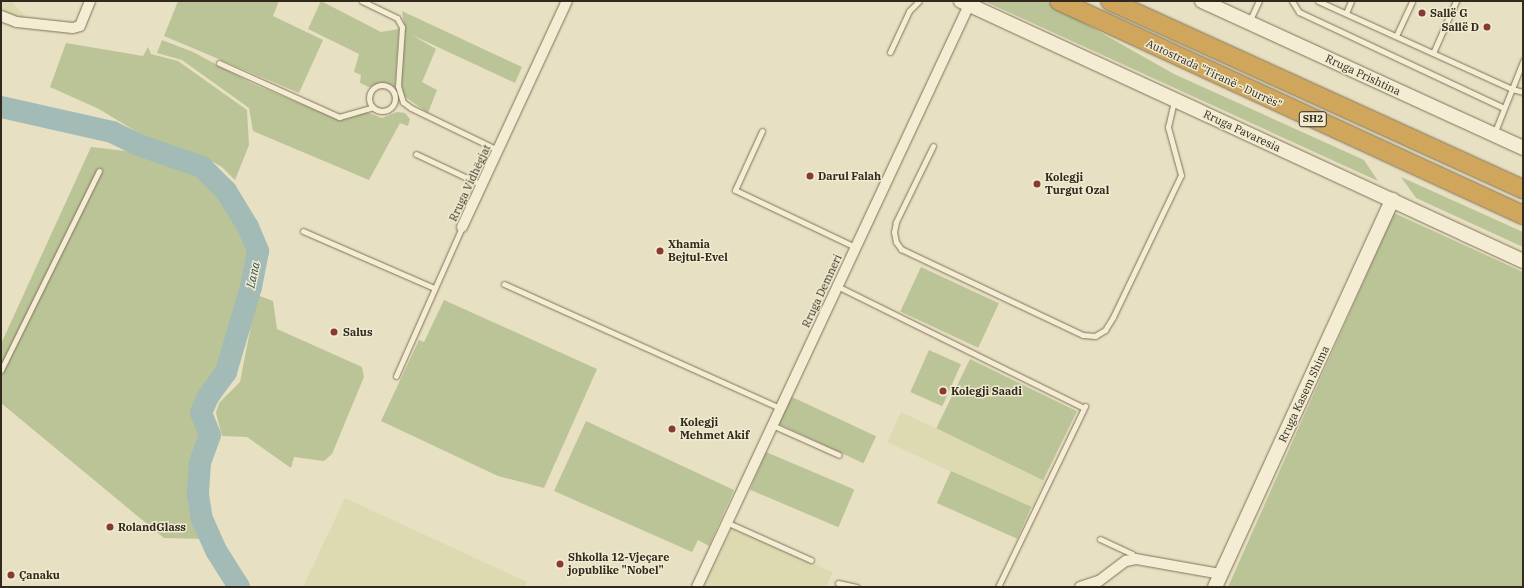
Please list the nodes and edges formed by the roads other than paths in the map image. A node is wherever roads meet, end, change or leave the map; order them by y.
1 (90, 1) edge
2 (362, 1) edge
3 (567, 1) edge
4 (920, 1) edge
5 (1059, 1) edge
6 (1110, 1) edge
7 (1202, 1) edge
8 (1259, 1) edge
9 (1292, 1) edge
10 (1318, 1) edge
11 (1351, 1) edge
12 (1412, 1) edge
13 (1456, 1) edge
14 (965, 3) edge
15 (1346, 13) junction
16 (1, 16) edge
17 (1249, 22) junction
18 (1396, 36) junction
19 (890, 52) dead end
20 (1433, 53) junction
21 (1523, 61) edge
22 (219, 63) dead end
23 (1512, 89) junction
24 (396, 91) junction
25 (1523, 92) edge
26 (1174, 100) junction
27 (373, 107) junction
28 (1504, 108) junction
29 (762, 131) dead end
30 (1493, 135) junction
31 (933, 146) dead end
32 (1523, 148) edge
33 (498, 150) junction
34 (416, 154) dead end
35 (99, 171) dead end
36 (482, 185) junction
37 (1518, 187) edge
38 (1392, 200) junction
39 (1523, 215) edge
40 (462, 227) joint
41 (303, 231) dead end
42 (856, 247) junction
43 (1523, 261) edge
44 (504, 284) dead end
45 (837, 286) junction
46 (434, 288) junction
47 (1, 370) edge
48 (396, 376) dead end
49 (780, 408) junction
50 (772, 425) junction
51 (839, 455) dead end
52 (726, 522) junction
53 (1100, 539) dead end
54 (1136, 558) junction
55 (812, 560) dead end
56 (1218, 581) edge
57 (838, 583) dead end
58 (697, 587) edge
59 (857, 587) edge
60 (998, 587) edge
61 (1080, 587) edge

1 - 16 street
2 - 24 lane
3 - 33 street, Rruga Vidhëgjat
4 - 19 lane
5 - 39 highway, Autostrada "Tiranë - Durrës" / SH2
6 - 37 highway, Autostrada "Tiranë - Durrës" / SH2
7 - 17 main road, Rruga Prishtina
8 - 17 lane
9 - 28 lane
10 - 15 lane
11 - 15 lane
12 - 18 lane
13 - 20 lane
14 - 26 main road, Rruga Pavaresia
14 - 42 street, Rruga Demneri
15 - 18 lane
17 - 30 main road, Rruga Prishtina
18 - 20 lane
20 - 23 lane
21 - 23 lane
22 - 27 lane
23 - 25 lane
23 - 28 lane
24 - 27 lane
24 - 27 lane
24 - 33 lane
26 - 31 lane
26 - 38 main road, Rruga Pavaresia
28 - 30 lane
29 - 42 lane
30 - 32 main road, Rruga Prishtina
33 - 36 street, Rruga Vidhëgjat
34 - 36 lane
35 - 47 lane
36 - 40 street, Rruga Vidhëgjat
38 - 43 main road, Rruga Pavaresia
38 - 56 main road, Rruga Kasem Shima
40 - 46 lane, Rruga Vidhëgjat
41 - 46 lane
42 - 45 street, Rruga Demneri
44 - 49 lane
45 - 49 street, Rruga Demneri
45 - 60 lane
46 - 48 lane, Rruga Vidhëgjat
49 - 50 street, Rruga Demneri
50 - 51 lane
50 - 52 street, Rruga Demneri
52 - 55 lane
52 - 58 street, Rruga Demneri
53 - 54 lane
54 - 56 street
54 - 61 street
57 - 59 lane

